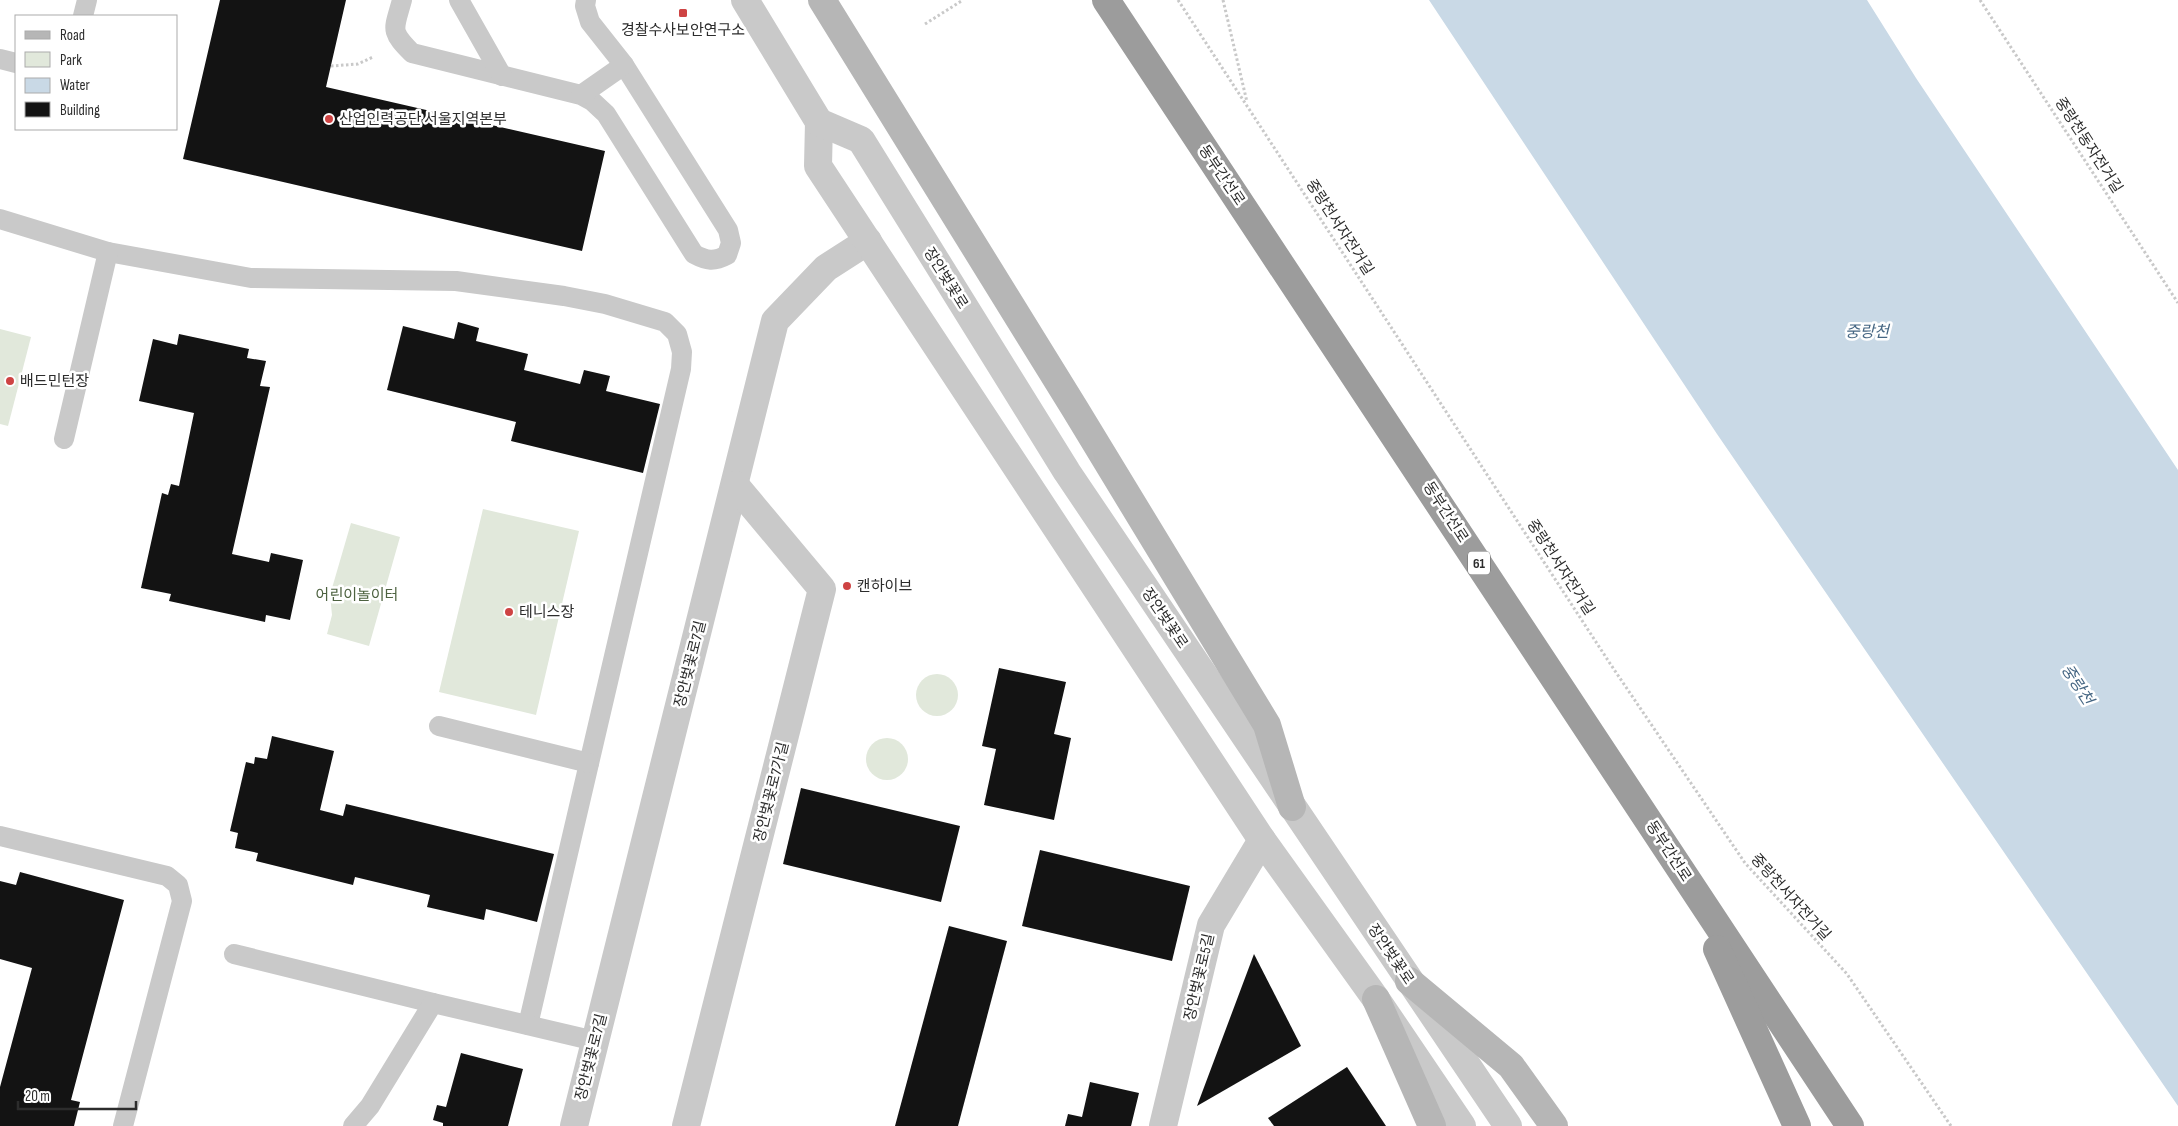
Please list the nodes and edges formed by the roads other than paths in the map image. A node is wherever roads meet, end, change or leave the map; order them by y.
1 (87, 0) edge
2 (402, 0) edge
3 (459, 0) edge
4 (586, 0) edge
5 (745, 0) edge
6 (822, 0) edge
7 (1106, 0) edge
8 (83, 15) edge
9 (0, 60) edge
10 (15, 63) edge
11 (624, 64) junction
12 (502, 76) junction
13 (581, 95) junction
14 (820, 122) junction
15 (0, 219) edge
16 (868, 241) junction
17 (108, 252) junction
18 (64, 440) dead end
19 (735, 485) junction
20 (439, 726) dead end
21 (589, 763) junction
22 (1292, 807) junction
23 (0, 836) edge
24 (1262, 840) junction
25 (1682, 870) junction
26 (234, 954) dead end
27 (1409, 981) junction
28 (1376, 999) junction
29 (433, 1003) junction
30 (528, 1025) junction
31 (595, 1041) junction
32 (123, 1126) edge
33 (354, 1126) edge
34 (574, 1126) edge
35 (686, 1126) edge
36 (1163, 1126) edge
37 (1432, 1126) edge
38 (1462, 1126) edge
39 (1508, 1126) edge
40 (1554, 1126) edge
41 (1797, 1126) edge
42 (1850, 1126) edge

1 - 8 lane
2 - 12 lane
3 - 12 lane
4 - 11 lane
5 - 14 street
6 - 22 main road
7 - 25 highway, 동부간선로 / 61
9 - 10 lane
11 - 13 lane
11 - 13 lane
12 - 13 lane
14 - 16 street
14 - 22 street, 장안벚꽃로
15 - 17 lane
16 - 19 street, 장안벚꽃로7길
16 - 24 street
17 - 18 lane
17 - 21 lane
19 - 31 street, 장안벚꽃로7길
19 - 35 street, 장안벚꽃로7가길
20 - 21 lane
21 - 30 lane
22 - 27 street, 장안벚꽃로
23 - 32 lane
24 - 28 street
24 - 36 street, 장안벚꽃로5길
25 - 41 highway
25 - 42 highway, 동부간선로 / 61
26 - 29 lane
27 - 39 street, 장안벚꽃로
27 - 40 main road
28 - 37 main road
28 - 38 street
29 - 30 lane
29 - 33 lane
30 - 31 lane
31 - 34 street, 장안벚꽃로7길

